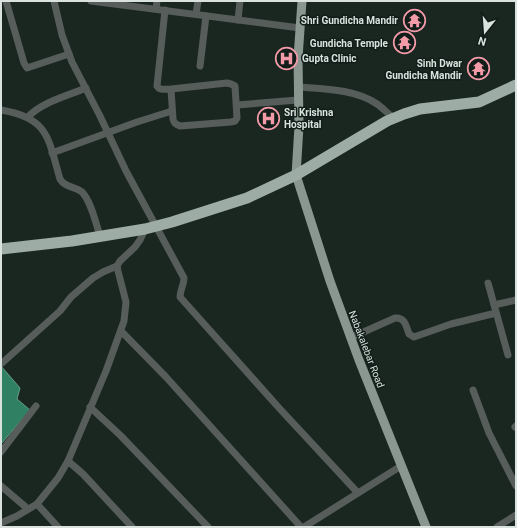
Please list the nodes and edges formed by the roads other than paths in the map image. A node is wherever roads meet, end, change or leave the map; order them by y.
1 (6, 1) edge
2 (54, 1) edge
3 (91, 1) edge
4 (157, 1) edge
5 (198, 1) edge
6 (240, 1) edge
7 (302, 1) edge
8 (113, 2) edge
9 (156, 9) junction
10 (165, 10) junction
11 (196, 14) junction
12 (206, 16) junction
13 (238, 20) junction
14 (300, 28) junction
15 (69, 54) junction
16 (200, 66) dead end
17 (516, 85) edge
18 (298, 86) junction
19 (86, 88) junction
20 (171, 89) junction
21 (298, 100) junction
22 (236, 105) junction
23 (1, 110) edge
24 (172, 111) junction
25 (28, 117) junction
26 (394, 118) junction
27 (108, 133) junction
28 (52, 153) junction
29 (296, 175) junction
30 (150, 228) junction
31 (100, 236) junction
32 (1, 249) edge
33 (118, 266) junction
34 (488, 282) dead end
35 (516, 300) edge
36 (494, 305) junction
37 (496, 313) junction
38 (121, 331) junction
39 (350, 338) junction
40 (508, 355) dead end
41 (1, 364) edge
42 (473, 390) dead end
43 (36, 406) dead end
44 (90, 406) junction
45 (1, 452) edge
46 (68, 461) junction
47 (401, 466) junction
48 (1, 486) edge
49 (516, 486) edge
50 (358, 493) junction
51 (37, 504) junction
52 (28, 509) junction
53 (516, 515) edge
54 (1, 523) edge
55 (205, 526) edge
56 (58, 527) edge
57 (132, 527) edge
58 (303, 527) edge
59 (426, 527) edge
60 (497, 527) edge

1 - 15 street
2 - 15 street
3 - 8 street
4 - 9 street
5 - 11 street
6 - 13 street
7 - 14 main road
8 - 9 street
9 - 10 street
10 - 11 street
10 - 20 street
11 - 12 street
12 - 13 street
12 - 16 street
13 - 14 street
14 - 18 main road
15 - 19 street
17 - 26 highway
18 - 21 main road
18 - 26 street
19 - 25 street
19 - 27 street
20 - 22 street
20 - 24 street
21 - 22 street
21 - 29 main road
22 - 24 street
23 - 25 street
24 - 27 street
25 - 28 street
26 - 29 highway
27 - 28 street
27 - 30 street
28 - 31 street
29 - 30 highway
29 - 39 main road, Nabakalebar Road
30 - 31 highway
30 - 33 street
30 - 50 street
31 - 32 highway
33 - 38 street
33 - 41 street
34 - 36 street
35 - 36 street
36 - 37 street
37 - 39 street
37 - 40 street
38 - 44 street
38 - 58 street
39 - 47 main road, Nabakalebar Road
42 - 49 street
43 - 45 street
44 - 46 street
44 - 55 street
46 - 51 street
46 - 57 street
47 - 50 street
47 - 59 main road, Nabakalebar Road
48 - 52 street
50 - 58 street
51 - 52 street
51 - 56 street
52 - 54 street
53 - 60 street

